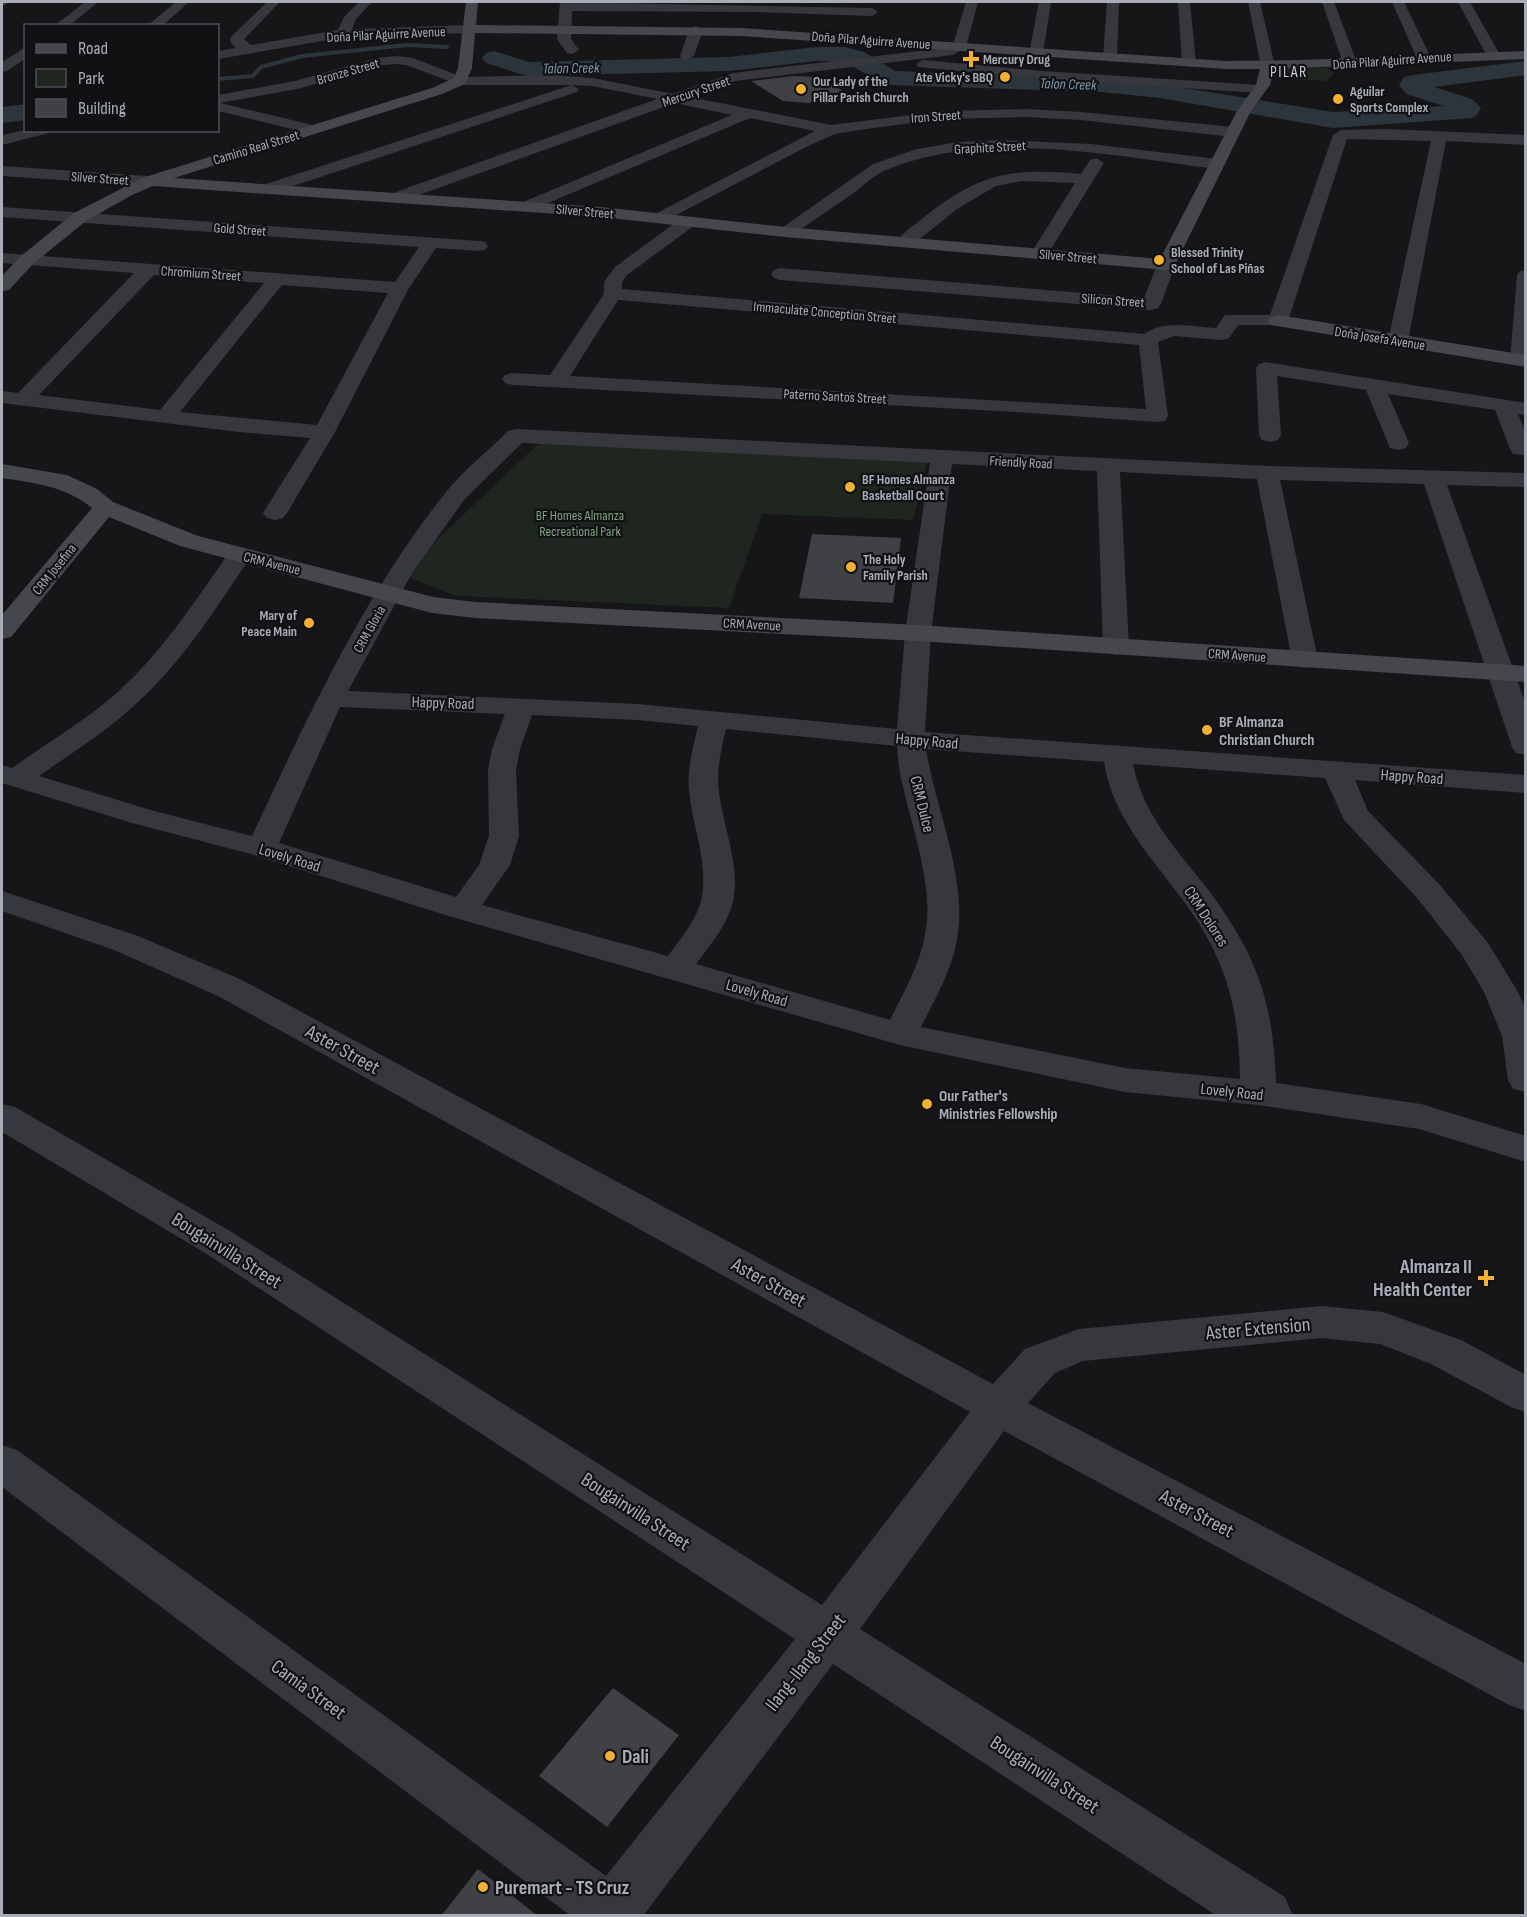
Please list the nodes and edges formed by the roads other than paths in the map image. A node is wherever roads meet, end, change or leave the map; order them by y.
1 (92, 2) edge
2 (183, 2) edge
3 (274, 2) edge
4 (366, 2) edge
5 (472, 2) edge
6 (972, 2) edge
7 (1045, 2) edge
8 (1113, 2) edge
9 (1184, 2) edge
10 (1254, 2) edge
11 (1328, 2) edge
12 (1398, 2) edge
13 (1464, 2) edge
14 (565, 4) edge
15 (875, 7) edge
16 (63, 24) edge
17 (156, 24) edge
18 (563, 29) junction
19 (469, 30) junction
20 (696, 30) junction
21 (345, 33) junction
22 (857, 38) junction
23 (959, 46) junction
24 (248, 49) junction
25 (572, 50) dead end
26 (24, 52) edge
27 (1036, 53) junction
28 (219, 55) edge
29 (1493, 55) junction
30 (1526, 55) edge
31 (687, 56) dead end
32 (1110, 58) junction
33 (1424, 58) junction
34 (901, 59) junction
35 (1189, 63) junction
36 (1350, 63) junction
37 (1268, 66) junction
38 (2, 68) edge
39 (460, 81) junction
40 (593, 82) junction
41 (1260, 89) junction
42 (674, 98) junction
43 (219, 99) edge
44 (219, 107) edge
45 (749, 113) junction
46 (312, 129) junction
47 (831, 130) junction
48 (36, 132) edge
49 (1233, 132) junction
50 (1440, 135) junction
51 (2, 140) edge
52 (1526, 140) edge
53 (1103, 152) junction
54 (1217, 164) junction
55 (2, 171) edge
56 (1085, 179) junction
57 (148, 181) junction
58 (272, 188) junction
59 (399, 197) junction
60 (529, 206) junction
61 (2, 212) edge
62 (80, 217) junction
63 (661, 218) junction
64 (689, 221) junction
65 (785, 232) junction
66 (905, 242) junction
67 (430, 243) junction
68 (479, 246) dead end
69 (1040, 253) junction
70 (2, 258) edge
71 (27, 260) junction
72 (1166, 265) junction
73 (149, 269) junction
74 (780, 274) dead end
75 (1526, 275) edge
76 (278, 278) junction
77 (2, 286) edge
78 (400, 288) junction
79 (613, 294) junction
80 (1278, 321) junction
81 (1148, 340) junction
82 (1398, 341) junction
83 (1523, 361) edge
84 (512, 379) dead end
85 (556, 381) junction
86 (1374, 384) junction
87 (2, 397) edge
88 (23, 400) junction
89 (1504, 406) junction
90 (1526, 409) edge
91 (165, 417) junction
92 (324, 432) junction
93 (1270, 435) dead end
94 (516, 436) joint
95 (1398, 443) dead end
96 (1521, 449) dead end
97 (942, 458) junction
98 (1108, 466) junction
99 (2, 471) edge
100 (1267, 473) junction
101 (1433, 476) junction
102 (1526, 480) edge
103 (105, 507) junction
104 (275, 513) dead end
105 (240, 555) junction
106 (389, 593) junction
107 (2, 631) edge
108 (918, 633) junction
109 (1116, 648) junction
110 (1305, 660) junction
111 (1513, 673) edge
112 (330, 698) junction
113 (522, 706) junction
114 (714, 720) junction
115 (910, 739) junction
116 (1526, 747) edge
117 (1117, 754) junction
118 (1336, 771) junction
119 (8, 776) edge
120 (1526, 784) edge
121 (262, 848) junction
122 (2, 901) edge
123 (463, 910) junction
124 (676, 969) junction
125 (900, 1034) junction
126 (1526, 1080) edge
127 (1258, 1093) junction
128 (2, 1116) edge
129 (1526, 1149) edge
130 (1526, 1395) edge
131 (999, 1407) junction
132 (2, 1462) edge
133 (828, 1634) junction
134 (1526, 1689) edge
135 (612, 1914) edge
136 (1266, 1916) edge

1 - 16 street
2 - 17 street
3 - 24 street
4 - 21 street
5 - 19 street
6 - 23 street
7 - 27 street
8 - 32 street
9 - 35 street
10 - 37 street
11 - 36 street
12 - 33 street
13 - 29 street
14 - 15 street
14 - 18 street
15 - 22 street
18 - 19 street, Doña Pilar Aguirre Avenue
18 - 20 street, Doña Pilar Aguirre Avenue
18 - 25 street
19 - 21 street, Doña Pilar Aguirre Avenue
19 - 39 street
20 - 22 street, Doña Pilar Aguirre Avenue
20 - 31 street
21 - 24 street, Doña Pilar Aguirre Avenue
22 - 23 street, Doña Pilar Aguirre Avenue
23 - 27 street, Doña Pilar Aguirre Avenue
23 - 34 street, Mercury Street
24 - 28 street, Doña Pilar Aguirre Avenue
26 - 38 street
27 - 32 street, Doña Pilar Aguirre Avenue
29 - 30 street, Doña Pilar Aguirre Avenue
29 - 33 street, Doña Pilar Aguirre Avenue
32 - 35 street, Doña Pilar Aguirre Avenue
33 - 36 street, Doña Pilar Aguirre Avenue
34 - 41 street
34 - 42 street, Mercury Street
35 - 37 street, Doña Pilar Aguirre Avenue
36 - 37 street, Doña Pilar Aguirre Avenue
37 - 41 street, Silicon Street
39 - 40 street, Bronze Street
39 - 43 street, Bronze Street
39 - 46 street, Camino Real Street
40 - 42 street, Bronze Street
40 - 58 street
41 - 49 street, Silicon Street
42 - 45 street, Bronze Street
42 - 59 street, Mercury Street
44 - 46 street
45 - 47 street, Bronze Street
45 - 60 street
46 - 57 street, Camino Real Street
47 - 49 street, Iron Street
47 - 63 street, Iron Street
48 - 51 street
49 - 54 street, Silicon Street
50 - 52 street
50 - 80 street
50 - 82 street
53 - 54 street, Graphite Street
53 - 56 street
53 - 65 street, Graphite Street
54 - 72 street, Silicon Street
55 - 57 street, Silver Street
56 - 66 street
56 - 69 street
57 - 58 street, Silver Street
57 - 62 street, Camino Real Street
58 - 59 street, Silver Street
59 - 60 street, Silver Street
60 - 63 street, Silver Street
61 - 62 street, Gold Street
62 - 67 street, Gold Street
62 - 71 street, Camino Real Street
63 - 64 street, Silver Street
64 - 65 street, Silver Street
64 - 79 street
65 - 66 street, Silver Street
66 - 69 street, Silver Street
67 - 68 street, Gold Street
67 - 78 street
69 - 72 street, Silver Street
70 - 71 street, Chromium Street
71 - 73 street, Chromium Street
71 - 77 street, Camino Real Street
72 - 74 street, Silicon Street
73 - 76 street, Chromium Street
73 - 88 street
75 - 83 street
76 - 78 street, Chromium Street
76 - 91 street
78 - 92 street
79 - 81 street, Immaculate Conception Street
79 - 85 street
80 - 81 street, Doña Josefa Avenue
80 - 82 street, Doña Josefa Avenue
81 - 85 street, Paterno Santos Street
82 - 83 street, Doña Josefa Avenue
84 - 85 street, Paterno Santos Street
86 - 89 street
86 - 93 street
86 - 95 street
87 - 88 street
88 - 91 street
89 - 90 street
89 - 96 street
91 - 92 street
92 - 104 street
94 - 97 street, Friendly Road
94 - 106 street, CRM Gloria
97 - 98 street, Friendly Road
97 - 108 street, CRM Dulce
98 - 100 street, Friendly Road
98 - 109 street
99 - 103 street, CRM Avenue
100 - 101 street, Friendly Road
100 - 110 street
101 - 102 street, Friendly Road
101 - 111 street
103 - 105 street, CRM Avenue
103 - 107 street, CRM Josefina
105 - 106 street, CRM Avenue
105 - 119 street
106 - 108 street, CRM Avenue
106 - 112 street, CRM Gloria
108 - 109 street, CRM Avenue
108 - 115 street, CRM Dulce
109 - 110 street, CRM Avenue
110 - 111 street, CRM Avenue
111 - 116 street
112 - 113 street, Happy Road
112 - 121 street, CRM Gloria
113 - 114 street, Happy Road
113 - 123 street
114 - 115 street, Happy Road
114 - 124 street
115 - 117 street, Happy Road
115 - 125 street, CRM Dulce
117 - 118 street, Happy Road
117 - 127 street, CRM Dolores
118 - 120 street, Happy Road
118 - 126 street
119 - 121 street, Lovely Road
121 - 123 street, Lovely Road
122 - 131 street, Aster Street
123 - 124 street, Lovely Road
124 - 125 street, Lovely Road
125 - 127 street, Lovely Road
127 - 129 street, Lovely Road
128 - 133 street, Bougainvilla Street
130 - 131 street, Aster Extension
131 - 133 street, Ilang-Ilang Street
131 - 134 street, Aster Street
132 - 135 street, Camia Street
133 - 135 street, Ilang-Ilang Street
133 - 136 street, Bougainvilla Street

